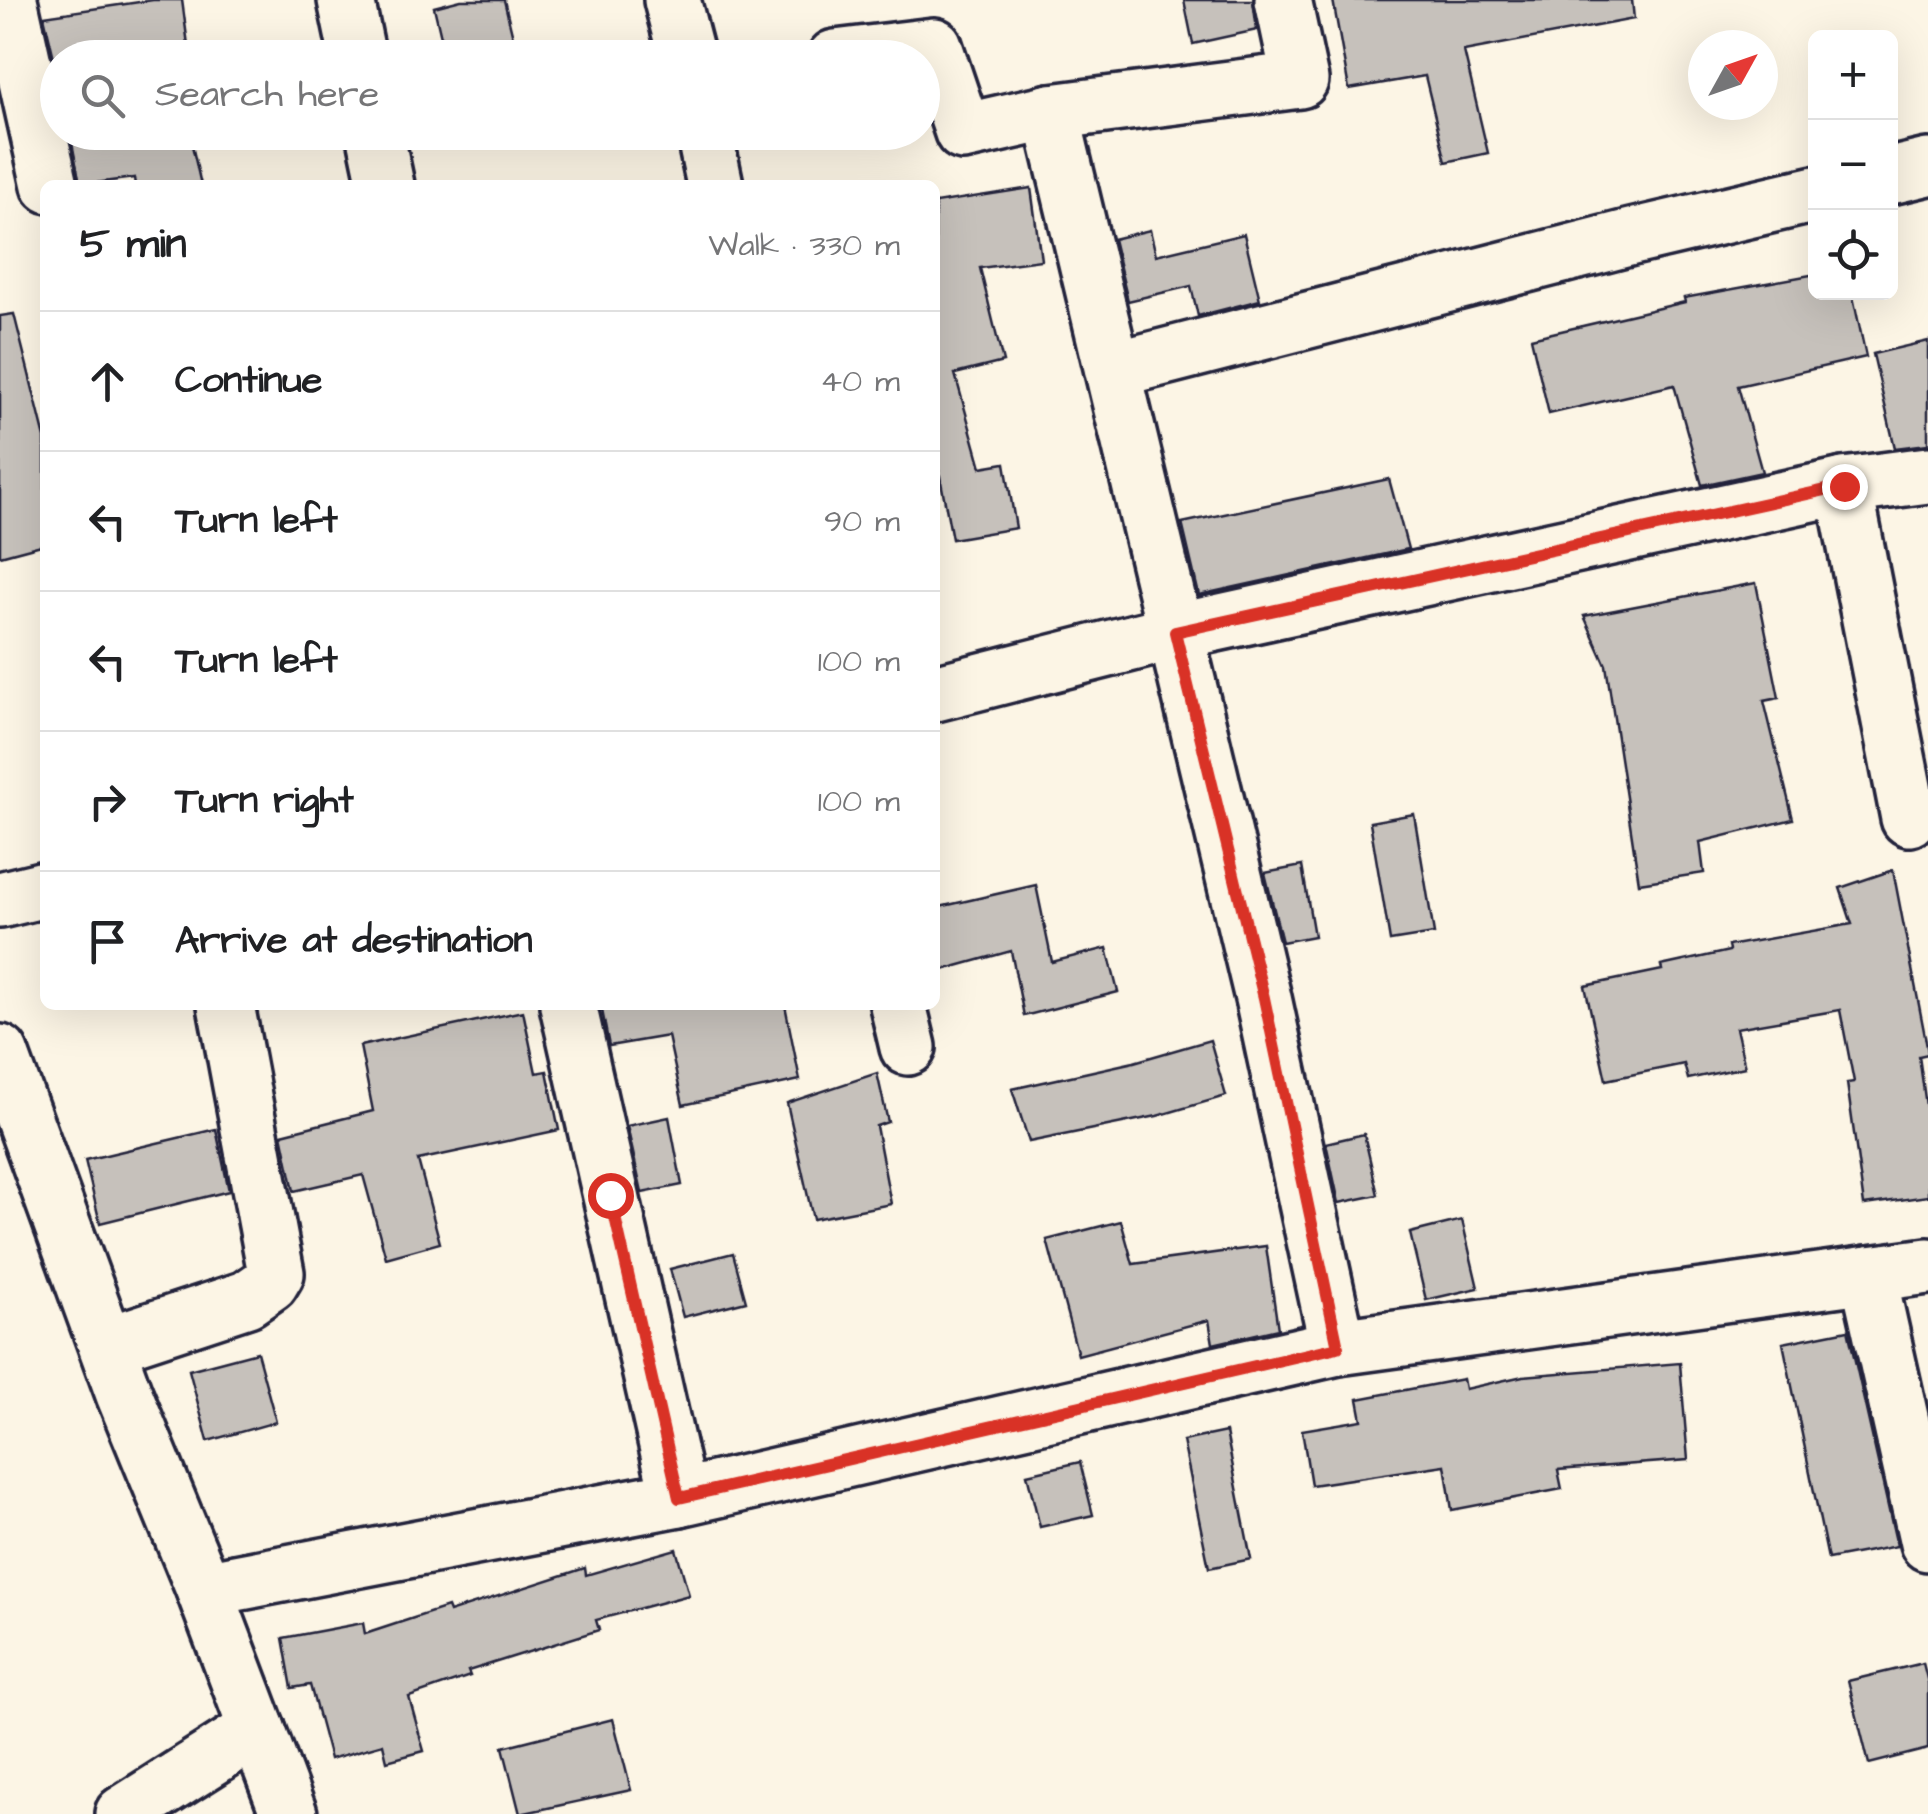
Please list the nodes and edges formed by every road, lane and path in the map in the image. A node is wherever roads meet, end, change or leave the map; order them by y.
1 (9, 0) edge
2 (346, 0) edge
3 (672, 0) edge
4 (1283, 0) edge
5 (354, 40) edge
6 (682, 40) edge
7 (940, 64) edge
8 (1051, 112) junction
9 (40, 140) edge
10 (42, 150) edge
11 (379, 150) edge
12 (708, 150) edge
13 (1928, 167) edge
14 (1898, 174) edge
15 (49, 180) edge
16 (385, 180) edge
17 (714, 180) edge
18 (1808, 196) edge
19 (1112, 370) junction
20 (1928, 475) edge
21 (1844, 486) junction
22 (1175, 632) junction
23 (940, 692) edge
24 (1909, 818) dead end
25 (40, 889) edge
26 (0, 900) edge
27 (227, 1010) edge
28 (569, 1010) edge
29 (0, 1053) edge
30 (15, 1136) edge
31 (1928, 1266) edge
32 (1868, 1274) junction
33 (107, 1345) junction
34 (1338, 1347) junction
35 (679, 1498) junction
36 (1928, 1543) edge
37 (204, 1589) junction
38 (257, 1730) junction
39 (124, 1814) edge
40 (289, 1814) edge

1 - 9 street
2 - 5 street
3 - 6 street
4 - 8 street
7 - 8 street
8 - 19 street
10 - 15 street
11 - 16 street
12 - 17 street
13 - 14 street
18 - 19 street
19 - 22 street
20 - 21 street
21 - 22 street
21 - 24 street
22 - 23 street
22 - 34 street
25 - 26 street
27 - 33 street
28 - 35 street
29 - 30 street
30 - 33 street
31 - 32 street
32 - 34 street
32 - 36 street
33 - 37 street
34 - 35 street
35 - 37 street
37 - 38 street
38 - 39 street
38 - 40 street

